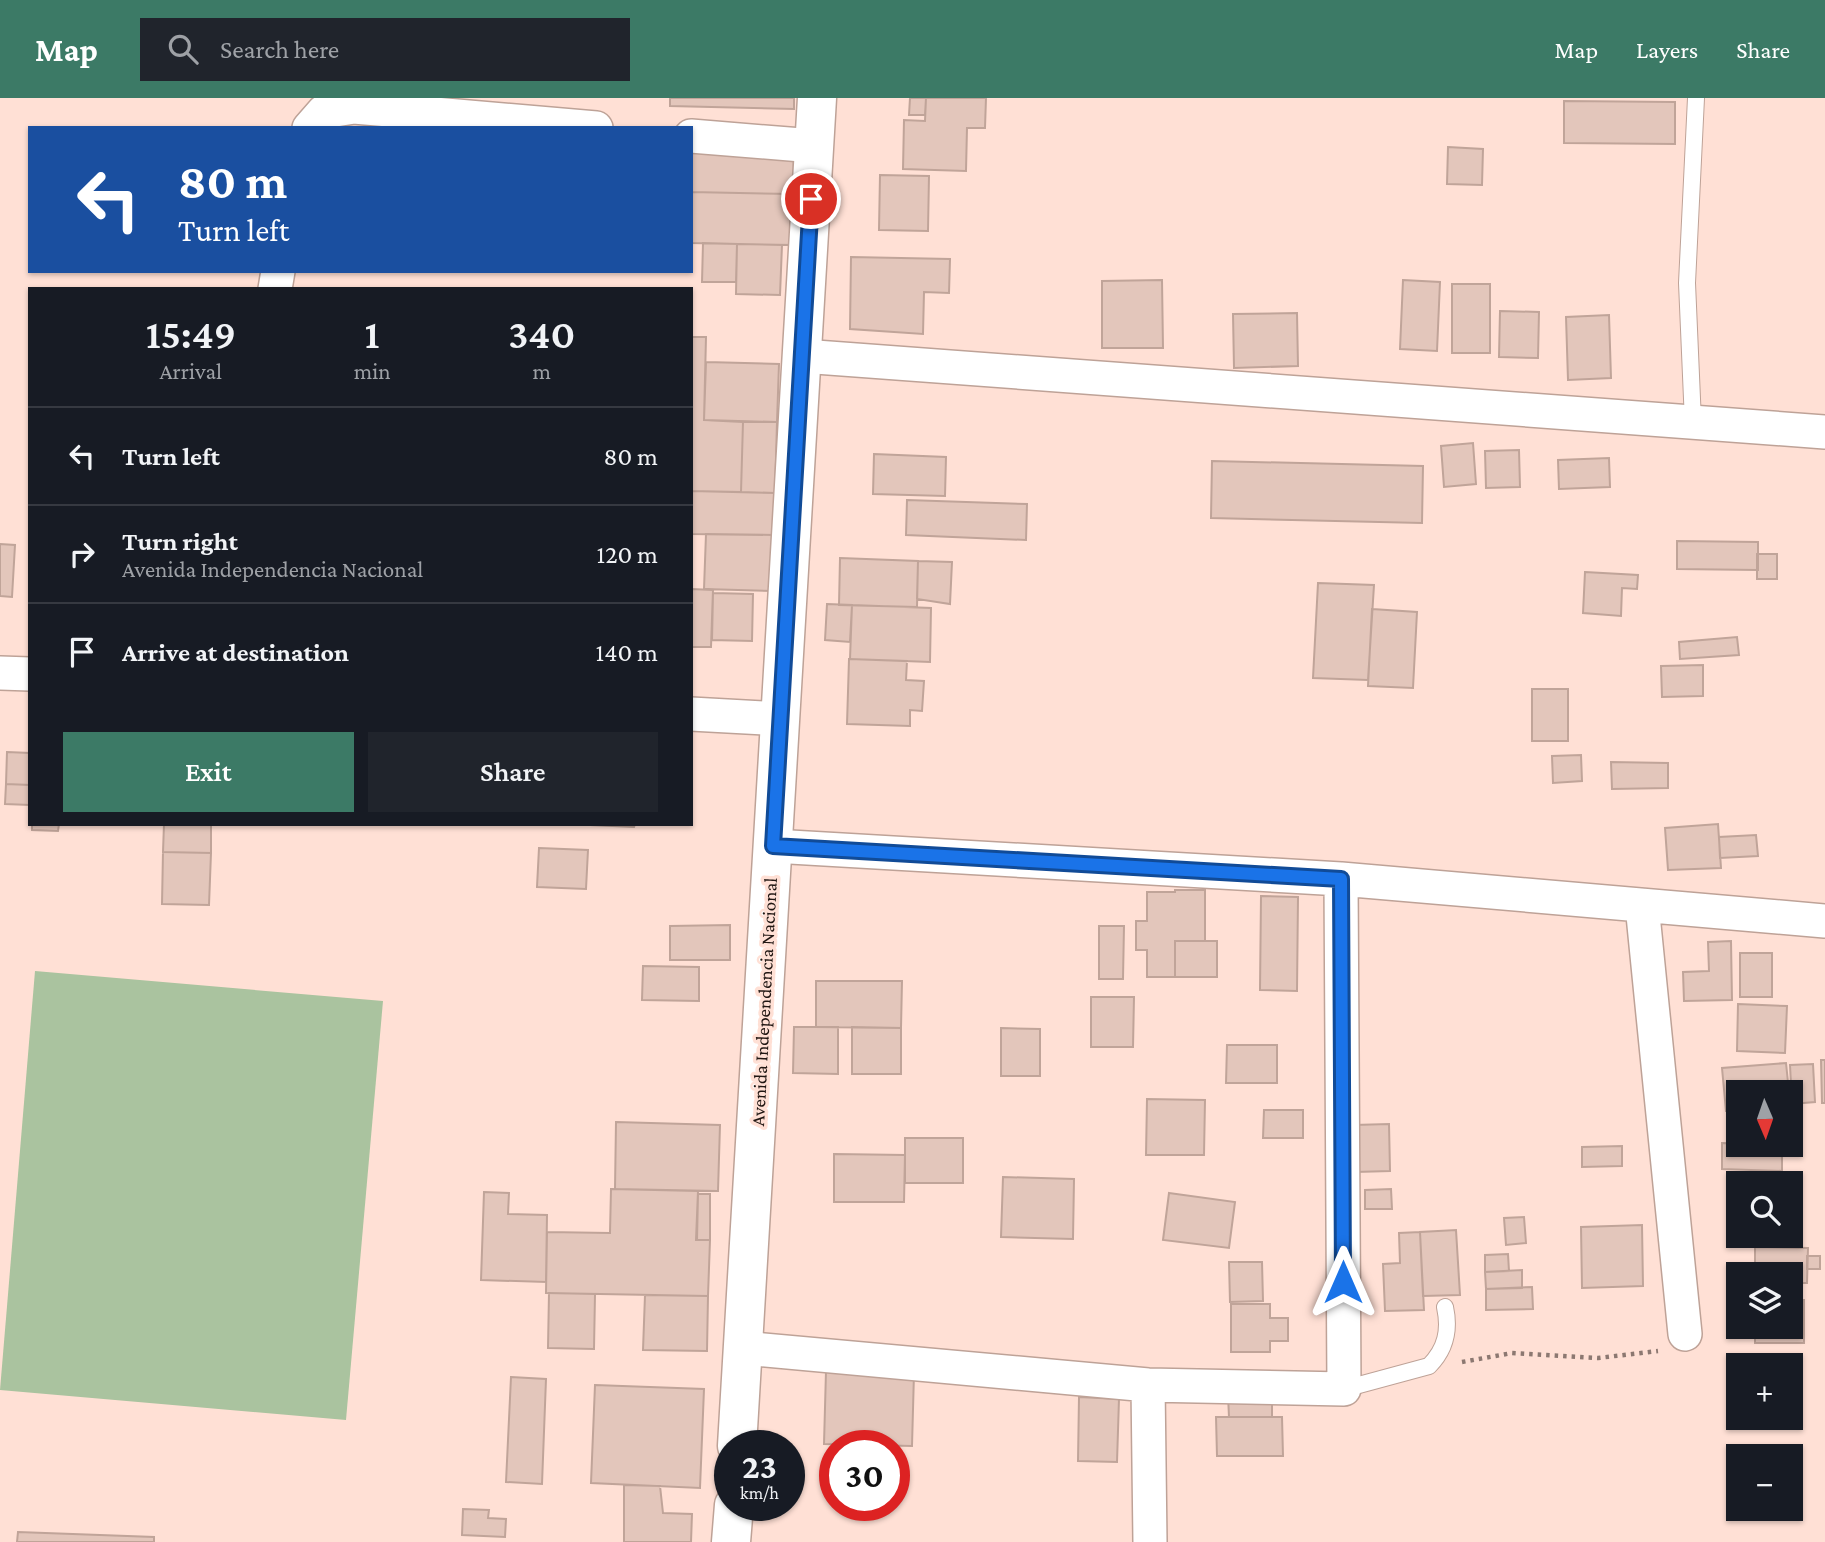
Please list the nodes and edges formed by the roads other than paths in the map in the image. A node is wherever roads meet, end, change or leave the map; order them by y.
1 (817, 98) edge
2 (1696, 98) edge
3 (311, 126) edge
4 (573, 126) edge
5 (693, 136) edge
6 (814, 146) junction
7 (802, 356) junction
8 (1693, 422) junction
9 (1825, 432) edge
10 (0, 673) edge
11 (28, 674) edge
12 (693, 714) edge
13 (781, 719) junction
14 (773, 846) junction
15 (1341, 879) junction
16 (1642, 905) junction
17 (1825, 921) edge
18 (1445, 1307) dead end
19 (1685, 1334) road end
20 (743, 1348) junction
21 (1148, 1385) junction
22 (1344, 1389) junction
23 (738, 1430) edge
24 (733, 1521) edge
25 (732, 1542) edge
26 (1150, 1542) edge

1 - 6 main road, Avenida Independencia Nacional
2 - 8 lane
3 - 4 street
5 - 6 street
6 - 7 main road, Avenida Independencia Nacional
7 - 8 street
7 - 13 main road, Avenida Independencia Nacional
8 - 9 street
10 - 11 street
12 - 13 street
13 - 14 main road, Avenida Independencia Nacional
14 - 15 street
14 - 20 main road, Avenida Independencia Nacional
15 - 16 street
15 - 22 street
16 - 17 street
16 - 19 street
18 - 22 lane
20 - 21 street
20 - 23 main road, Avenida Independencia Nacional
21 - 22 street
21 - 26 street
24 - 25 main road

